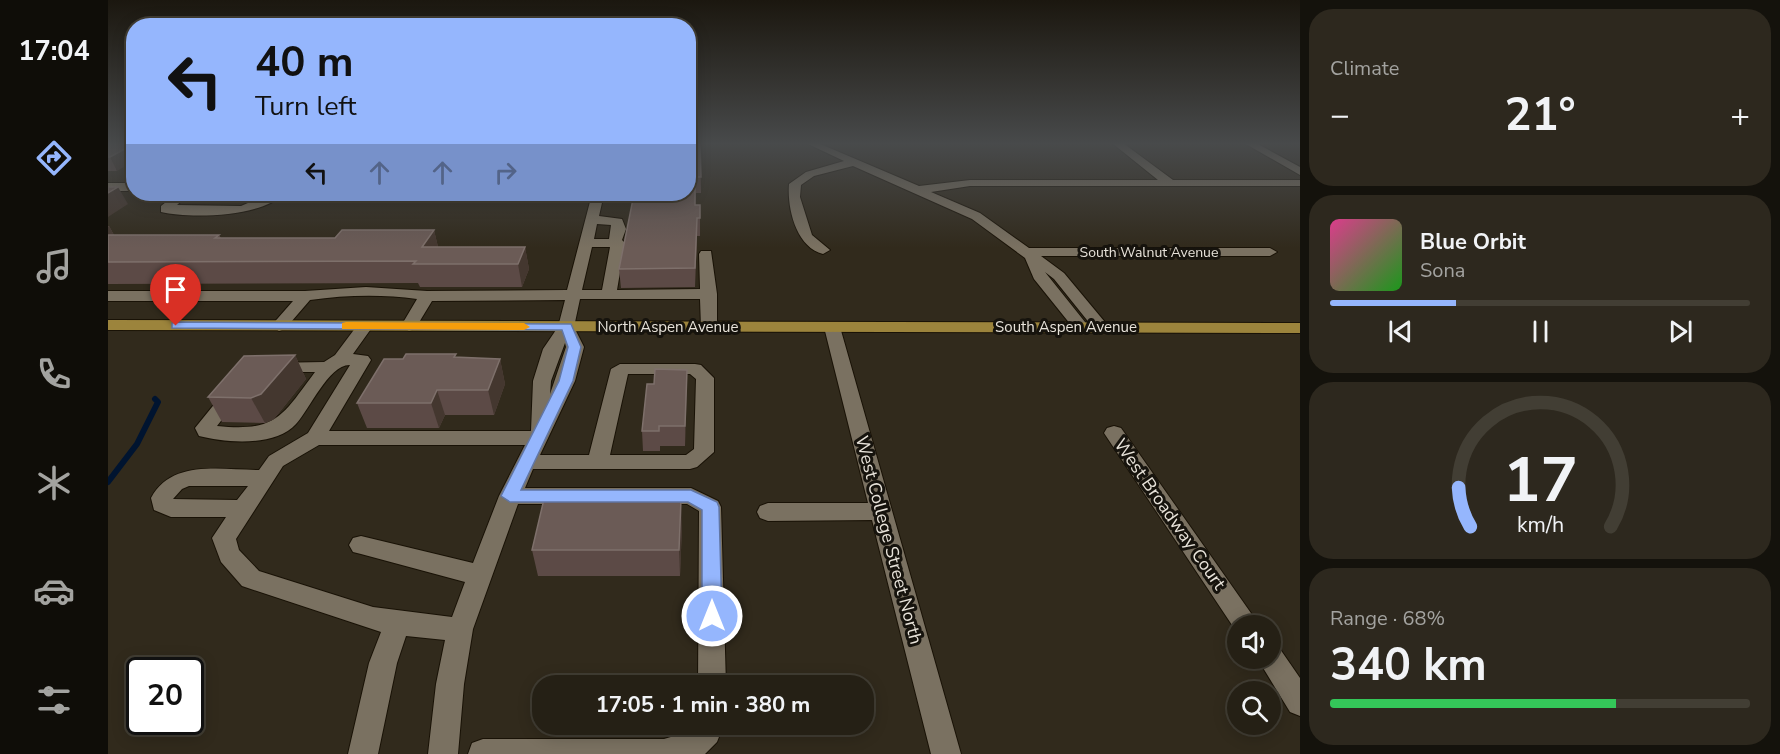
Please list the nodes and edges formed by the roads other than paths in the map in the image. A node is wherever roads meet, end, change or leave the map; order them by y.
1 (804, 178) edge
2 (890, 178) edge
3 (1164, 178) edge
4 (1169, 182) junction
5 (1300, 183) edge
6 (108, 187) edge
7 (126, 187) edge
8 (917, 190) junction
9 (175, 201) edge
10 (266, 201) edge
11 (596, 201) edge
12 (591, 219) junction
13 (615, 242) junction
14 (585, 243) junction
15 (823, 250) dead end
16 (1027, 252) junction
17 (1270, 252) dead end
18 (706, 254) dead end
19 (573, 294) junction
20 (609, 294) junction
21 (709, 294) junction
22 (108, 296) edge
23 (305, 296) junction
24 (428, 296) junction
25 (108, 325) edge
26 (279, 326) junction
27 (365, 326) junction
28 (409, 326) junction
29 (567, 327) junction
30 (709, 327) junction
31 (832, 327) junction
32 (1081, 327) junction
33 (1101, 327) junction
34 (1300, 328) edge
35 (334, 363) junction
36 (1114, 433) dead end
37 (315, 438) junction
38 (538, 438) junction
39 (526, 462) junction
40 (598, 462) junction
41 (264, 478) junction
42 (510, 496) junction
43 (244, 509) junction
44 (768, 512) dead end
45 (882, 512) junction
46 (360, 546) dead end
47 (480, 575) junction
48 (1239, 615) edge
49 (397, 624) junction
50 (460, 629) junction
51 (1278, 669) edge
52 (712, 675) edge
53 (1300, 702) edge
54 (703, 735) edge
55 (363, 754) edge
56 (443, 754) edge
57 (483, 754) edge
58 (946, 754) edge

1 - 15 street
2 - 8 street
3 - 4 street
4 - 5 street
4 - 8 street
6 - 7 street
8 - 16 street
9 - 10 street
11 - 12 street
12 - 13 street
12 - 14 street
13 - 14 street
13 - 20 street
14 - 19 street
16 - 17 street, South Walnut Avenue
16 - 32 street
16 - 33 street
18 - 21 street
19 - 20 street
19 - 24 street
19 - 29 street
20 - 21 street
21 - 30 street
22 - 23 street
23 - 24 street
23 - 26 street
24 - 28 street
25 - 26 main road, North Aspen Avenue
26 - 27 main road, North Aspen Avenue
27 - 28 main road, North Aspen Avenue
27 - 35 street
28 - 29 main road, North Aspen Avenue
29 - 30 main road, North Aspen Avenue
29 - 38 street
30 - 31 main road, North Aspen Avenue
31 - 32 main road, South Aspen Avenue
31 - 45 street, West College Street North
32 - 33 main road, South Aspen Avenue
33 - 34 main road, South Aspen Avenue
35 - 35 street
35 - 37 street
36 - 48 street, West Broadway Court
37 - 38 street
37 - 41 street
38 - 39 street
39 - 40 street
39 - 42 street
40 - 40 street
41 - 43 street
41 - 43 street
42 - 47 street
42 - 52 street
43 - 49 street
44 - 45 street
45 - 58 street, West College Street North
46 - 47 street
47 - 50 street
49 - 50 street
49 - 55 street
50 - 56 street
51 - 53 street
54 - 57 street

